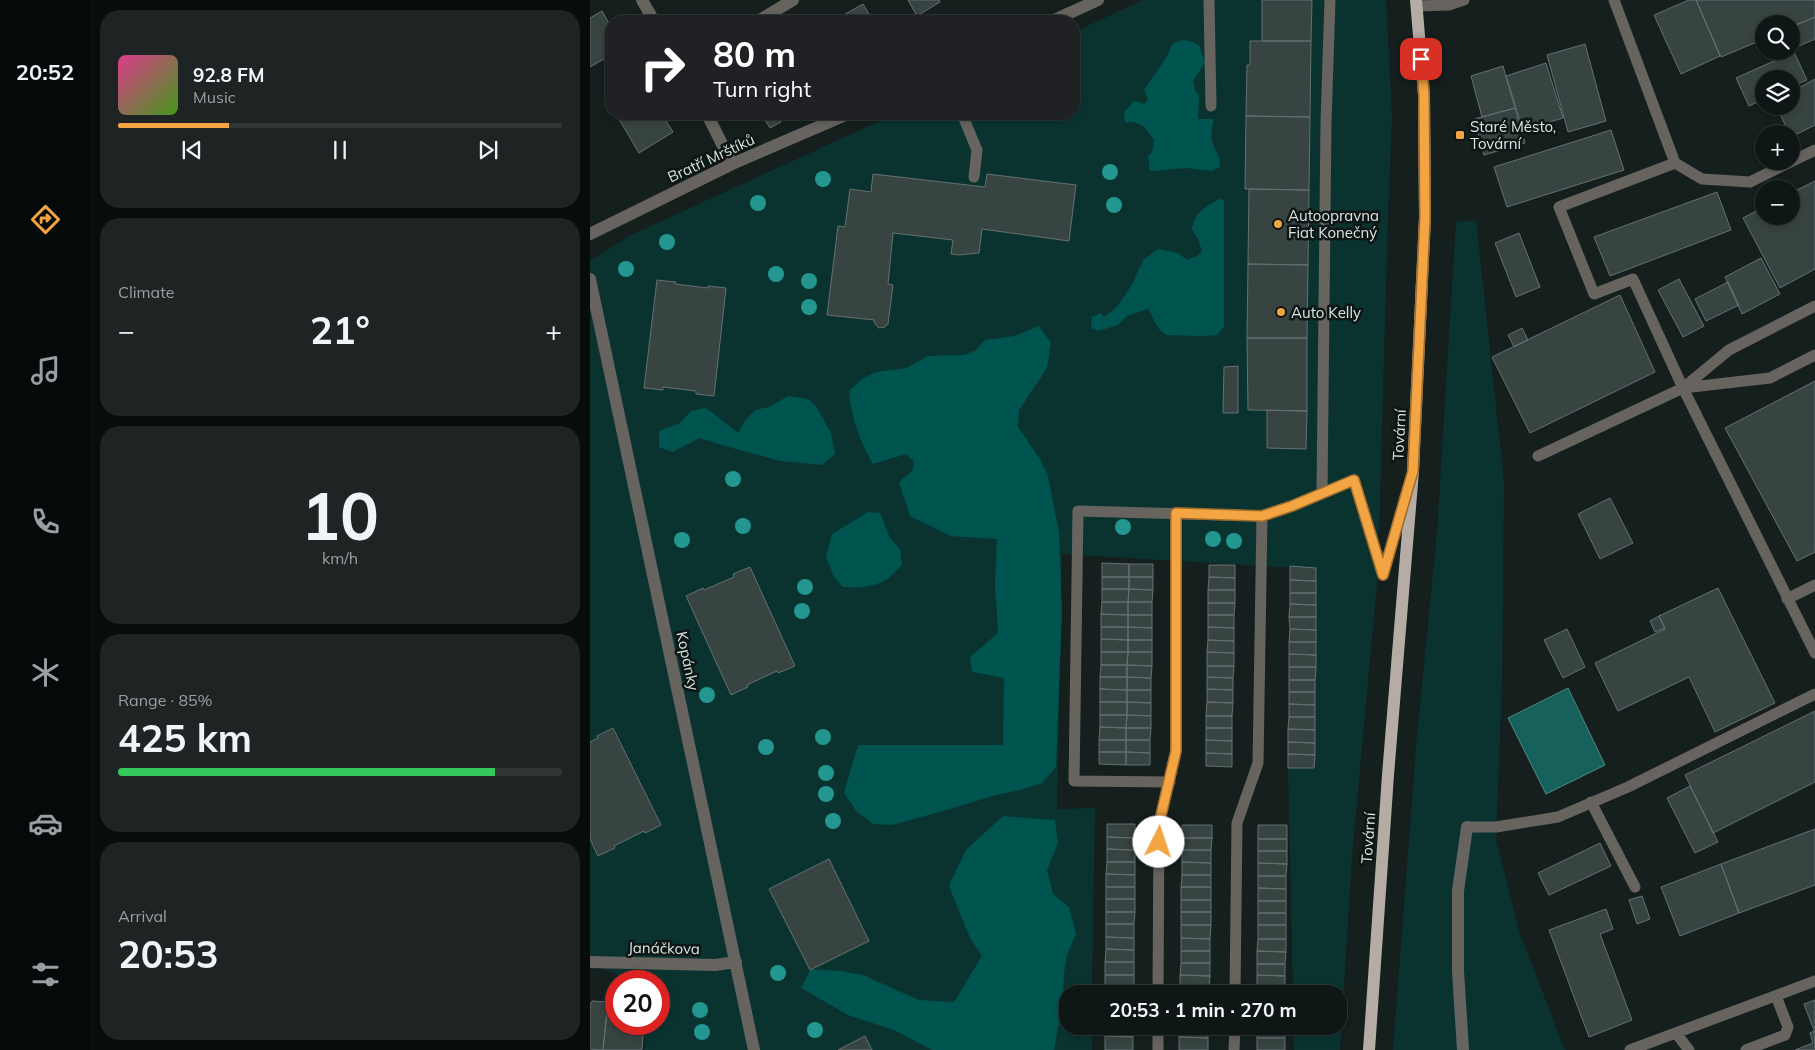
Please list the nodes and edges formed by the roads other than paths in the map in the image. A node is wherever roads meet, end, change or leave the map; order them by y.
1 (642, 0) edge
2 (793, 0) edge
3 (1098, 0) edge
4 (1209, 0) edge
5 (1330, 0) edge
6 (1464, 0) edge
7 (1614, 0) edge
8 (1416, 3) edge
9 (651, 15) edge
10 (768, 15) edge
11 (1065, 15) edge
12 (1211, 106) dead end
13 (711, 120) edge
14 (834, 120) edge
15 (964, 120) edge
16 (1815, 150) edge
17 (1675, 163) junction
18 (732, 164) junction
19 (974, 177) dead end
20 (590, 234) edge
21 (590, 278) edge
22 (1815, 306) edge
23 (1815, 355) edge
24 (1683, 388) junction
25 (1538, 456) dead end
26 (1413, 471) junction
27 (1322, 492) junction
28 (1176, 513) junction
29 (1262, 516) junction
30 (1815, 585) edge
31 (1787, 599) junction
32 (1815, 653) edge
33 (1815, 694) edge
34 (1170, 782) junction
35 (1591, 802) junction
36 (1467, 827) joint
37 (1635, 887) dead end
38 (590, 962) edge
39 (736, 962) junction
40 (1815, 981) edge
41 (1158, 985) edge
42 (1235, 985) edge
43 (1776, 996) junction
44 (1676, 1033) junction
45 (1158, 1035) edge
46 (1234, 1035) edge
47 (754, 1050) edge
48 (1158, 1050) edge
49 (1234, 1050) edge
50 (1370, 1050) edge
51 (1464, 1050) edge
52 (1630, 1050) edge
53 (1689, 1050) edge
54 (1746, 1050) edge

1 - 9 street
2 - 10 street
3 - 11 street
4 - 12 lane
5 - 27 lane
6 - 8 lane
7 - 17 lane
8 - 26 main road, Tovární
13 - 18 street
14 - 18 street, Bratří Mrštíků
15 - 19 lane
16 - 17 lane
17 - 24 lane
18 - 20 street, Bratří Mrštíků
21 - 39 street, Kopánky
22 - 24 lane
23 - 24 lane
24 - 25 lane
24 - 31 lane
26 - 27 lane
26 - 50 main road, Tovární
27 - 29 lane
28 - 29 lane
28 - 34 lane
28 - 34 lane
29 - 42 lane
30 - 31 lane
31 - 32 lane
33 - 35 lane
34 - 41 lane
35 - 36 lane
35 - 37 lane
36 - 51 street
38 - 39 street, Janáčkova
39 - 47 street, Kopánky
40 - 43 lane
43 - 44 lane
43 - 54 lane
44 - 52 lane
44 - 53 lane
45 - 48 lane
46 - 49 lane

